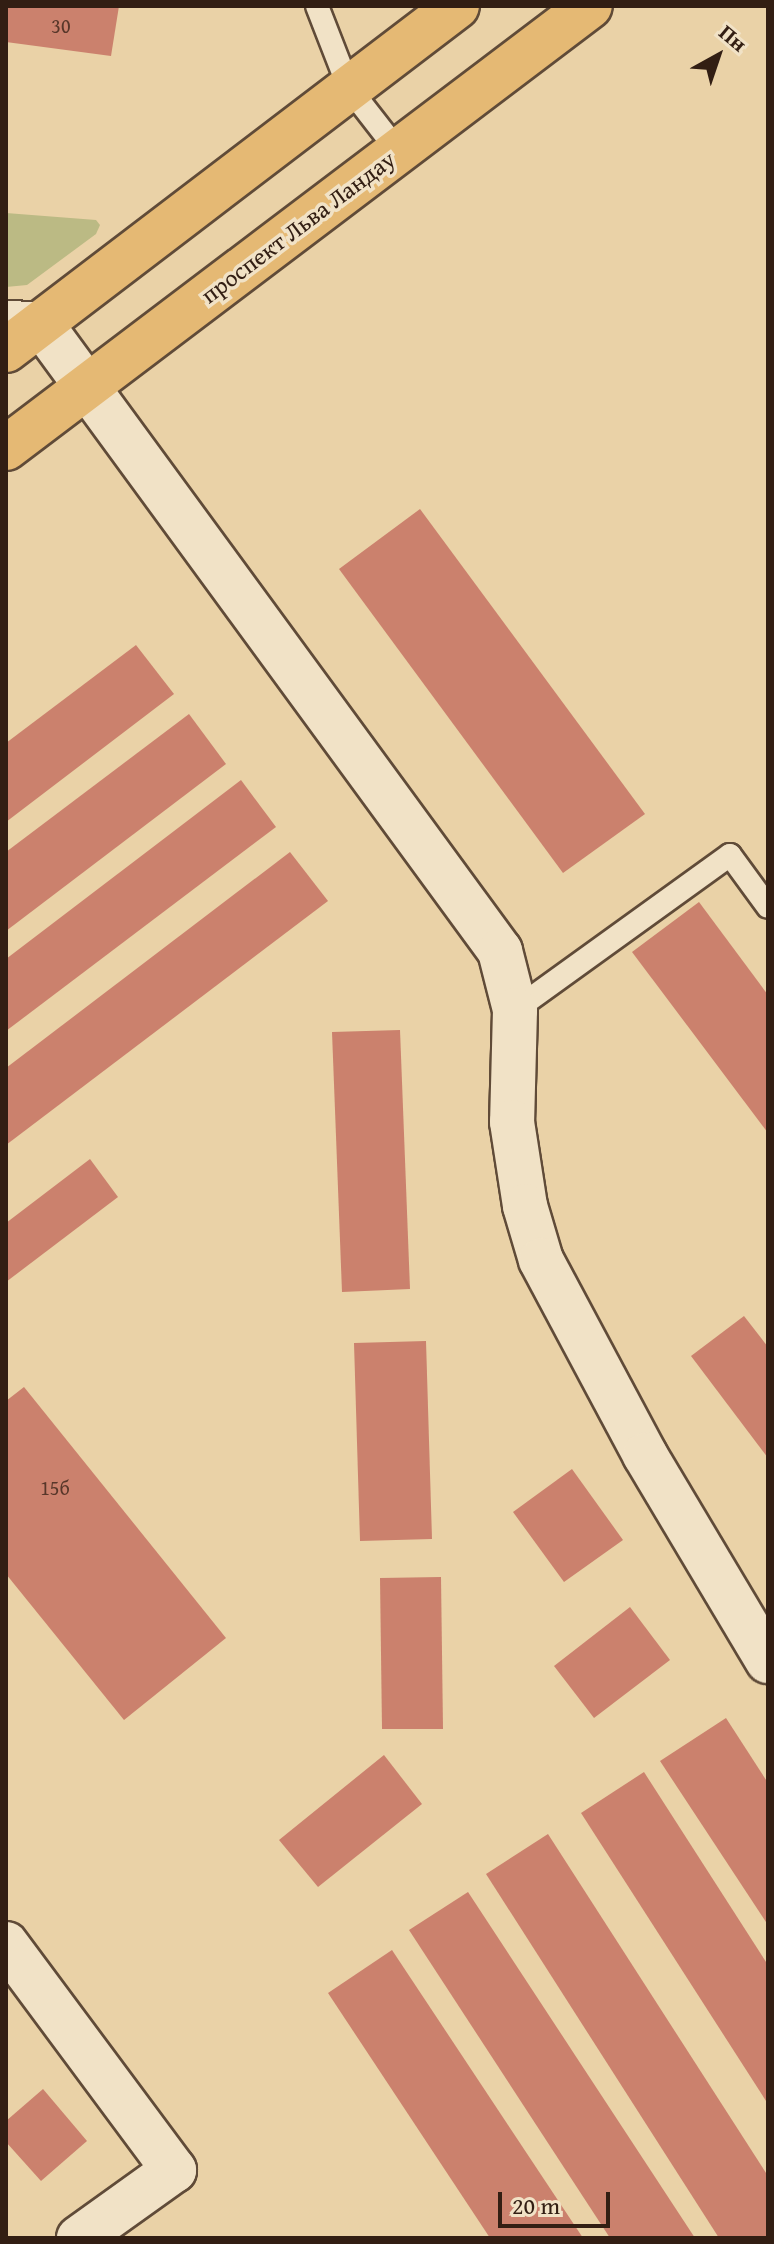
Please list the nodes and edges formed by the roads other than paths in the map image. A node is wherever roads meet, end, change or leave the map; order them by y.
1 (317, 6) edge
2 (457, 6) edge
3 (590, 6) edge
4 (349, 88) junction
5 (398, 151) junction
6 (24, 323) edge
7 (6, 350) edge
8 (88, 386) junction
9 (6, 448) edge
10 (768, 907) edge
11 (515, 1010) junction
12 (768, 1661) edge
13 (6, 1944) edge
14 (79, 2238) edge

1 - 4 lane
2 - 4 main road
3 - 5 main road, проспект Льва Ландау
4 - 5 lane
4 - 6 main road
5 - 8 main road, проспект Льва Ландау
6 - 7 main road
6 - 8 street
8 - 9 main road, проспект Льва Ландау
8 - 11 street
10 - 11 lane
11 - 12 street
13 - 14 street

